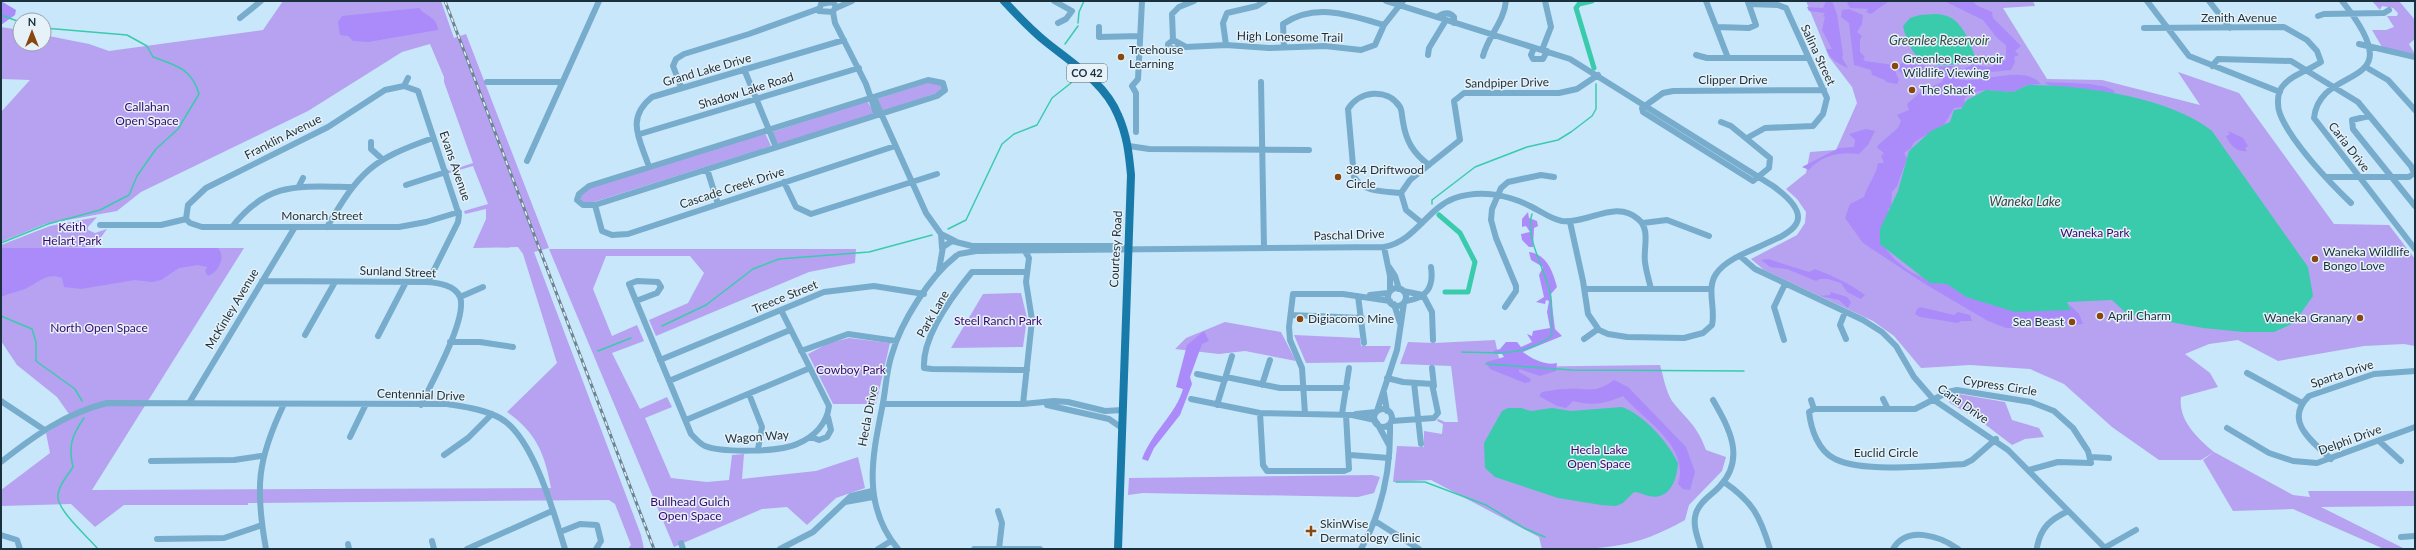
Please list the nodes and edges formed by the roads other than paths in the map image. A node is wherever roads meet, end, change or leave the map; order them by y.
1 (261, 1) edge
2 (599, 1) edge
3 (844, 1) edge
4 (852, 1) edge
5 (1004, 1) edge
6 (1054, 1) edge
7 (1142, 1) edge
8 (1194, 1) edge
9 (1265, 1) edge
10 (1386, 1) edge
11 (1506, 1) edge
12 (1545, 1) edge
13 (1706, 1) edge
14 (2147, 1) edge
15 (2209, 1) edge
16 (2342, 1) edge
17 (1402, 3) edge
18 (1748, 3) edge
19 (832, 5) edge
20 (822, 8) edge
21 (2389, 10) dead end
22 (2354, 13) junction
23 (2318, 16) dead end
24 (1437, 17) junction
25 (240, 18) dead end
26 (1446, 20) junction
27 (835, 23) junction
28 (1058, 23) dead end
29 (1454, 23) junction
30 (1384, 25) junction
31 (1098, 27) dead end
32 (1717, 28) junction
33 (2144, 28) dead end
34 (2166, 28) junction
35 (2230, 28) junction
36 (1492, 35) junction
37 (1140, 36) junction
38 (1098, 37) junction
39 (844, 40) junction
40 (1173, 40) junction
41 (2359, 44) dead end
42 (1099, 45) dead end
43 (1226, 45) junction
44 (1181, 46) junction
45 (1284, 48) junction
46 (1534, 48) junction
47 (1544, 51) junction
48 (1428, 55) dead end
49 (2376, 55) junction
50 (1483, 56) dead end
51 (1696, 56) dead end
52 (2415, 57) edge
53 (1728, 58) junction
54 (1807, 58) junction
55 (2212, 66) junction
56 (858, 68) junction
57 (2369, 68) junction
58 (744, 69) junction
59 (2308, 70) junction
60 (1598, 75) junction
61 (408, 78) dead end
62 (487, 82) dead end
63 (561, 82) junction
64 (1261, 82) dead end
65 (404, 86) junction
66 (681, 87) junction
67 (2337, 88) junction
68 (1824, 90) junction
69 (2280, 92) junction
70 (871, 98) junction
71 (755, 99) junction
72 (1646, 105) junction
73 (2415, 110) edge
74 (880, 114) junction
75 (2369, 116) junction
76 (1721, 122) dead end
77 (768, 130) junction
78 (1136, 132) dead end
79 (640, 134) junction
80 (433, 138) junction
81 (1747, 138) junction
82 (372, 142) dead end
83 (895, 146) junction
84 (1129, 146) junction
85 (776, 147) junction
86 (1262, 149) junction
87 (1309, 150) dead end
88 (381, 158) junction
89 (527, 161) dead end
90 (1429, 165) junction
91 (649, 167) junction
92 (707, 169) junction
93 (446, 172) junction
94 (937, 174) dead end
95 (1554, 177) dead end
96 (1760, 177) junction
97 (2327, 177) junction
98 (2358, 177) junction
99 (2391, 177) junction
100 (303, 178) dead end
101 (784, 182) junction
102 (912, 182) junction
103 (406, 185) dead end
104 (299, 186) junction
105 (350, 187) junction
106 (1401, 193) junction
107 (1498, 195) junction
108 (2351, 203) dead end
109 (718, 204) junction
110 (595, 205) junction
111 (2415, 206) edge
112 (459, 212) junction
113 (186, 219) junction
114 (1570, 222) junction
115 (1422, 223) junction
116 (1643, 223) junction
117 (100, 225) dead end
118 (232, 227) junction
119 (295, 227) junction
120 (327, 227) junction
121 (942, 234) junction
122 (1710, 236) dead end
123 (957, 241) junction
124 (1384, 247) junction
125 (2414, 247) edge
126 (1031, 248) junction
127 (1264, 248) junction
128 (1128, 249) junction
129 (942, 250) junction
130 (957, 255) junction
131 (1740, 256) junction
132 (1388, 266) junction
133 (1431, 267) dead end
134 (939, 270) junction
135 (1025, 272) junction
136 (262, 281) junction
137 (335, 282) junction
138 (406, 282) junction
139 (428, 282) junction
140 (1785, 284) junction
141 (483, 287) dead end
142 (1585, 289) junction
143 (1651, 289) junction
144 (1710, 289) junction
145 (1401, 290) junction
146 (1389, 292) junction
147 (924, 294) junction
148 (1358, 296) junction
149 (1423, 296) junction
150 (460, 297) junction
151 (1365, 297) junction
152 (636, 301) junction
153 (1392, 302) junction
154 (1405, 302) junction
155 (1506, 307) dead end
156 (781, 310) junction
157 (1844, 312) junction
158 (1291, 315) junction
159 (1362, 318) junction
160 (1400, 324) junction
161 (1598, 329) junction
162 (790, 330) junction
163 (305, 335) dead end
164 (378, 336) dead end
165 (1584, 339) dead end
166 (1846, 339) dead end
167 (1433, 340) dead end
168 (1784, 340) dead end
169 (896, 341) junction
170 (450, 342) junction
171 (1364, 343) dead end
172 (513, 348) dead end
173 (801, 350) junction
174 (1232, 356) dead end
175 (660, 360) junction
176 (1270, 360) dead end
177 (810, 368) junction
178 (1349, 368) dead end
179 (1432, 368) dead end
180 (1027, 370) junction
181 (2415, 371) edge
182 (2247, 373) dead end
183 (1197, 374) dead end
184 (1387, 378) junction
185 (1225, 379) junction
186 (669, 381) junction
187 (1414, 383) junction
188 (1262, 385) junction
189 (1434, 386) junction
190 (1303, 388) junction
191 (1347, 388) junction
192 (1384, 393) junction
193 (748, 394) junction
194 (1191, 399) dead end
195 (1883, 399) dead end
196 (1713, 400) dead end
197 (1811, 400) dead end
198 (1934, 400) junction
199 (1, 401) edge
200 (2300, 402) junction
201 (189, 403) junction
202 (1033, 403) junction
203 (284, 404) junction
204 (366, 404) junction
205 (883, 404) junction
206 (1022, 404) junction
207 (421, 405) junction
208 (1217, 405) junction
209 (1814, 409) junction
210 (1888, 409) junction
211 (1123, 410) junction
212 (1376, 412) junction
213 (1389, 412) junction
214 (492, 414) junction
215 (1260, 414) junction
216 (1305, 414) junction
217 (1347, 415) junction
218 (828, 417) junction
219 (1408, 418) junction
220 (1419, 418) junction
221 (686, 420) junction
222 (1376, 422) junction
223 (1391, 422) junction
224 (2415, 427) edge
225 (1122, 428) junction
226 (2227, 428) dead end
227 (43, 429) junction
228 (350, 437) dead end
229 (811, 437) junction
230 (1996, 439) junction
231 (2379, 441) junction
232 (1421, 444) dead end
233 (1388, 445) junction
234 (758, 449) junction
235 (444, 455) dead end
236 (1350, 455) junction
237 (261, 456) junction
238 (2091, 457) junction
239 (1389, 458) junction
240 (2109, 458) dead end
241 (2331, 459) junction
242 (151, 461) dead end
243 (2401, 461) dead end
244 (1, 462) edge
245 (2029, 470) junction
246 (1724, 482) junction
247 (873, 494) junction
248 (998, 510) dead end
249 (552, 511) junction
250 (2068, 511) junction
251 (1375, 521) junction
252 (262, 525) junction
253 (2136, 530) dead end
254 (560, 532) junction
255 (1, 536) edge
256 (2415, 536) edge
257 (2401, 537) dead end
258 (157, 539) dead end
259 (893, 546) edge
260 (2037, 547) dead end
261 (999, 548) edge
262 (2105, 548) edge
263 (20, 549) edge
264 (266, 549) edge
265 (467, 549) edge
266 (565, 549) edge
267 (596, 549) edge
268 (780, 549) edge
269 (878, 549) edge
270 (974, 549) edge
271 (1040, 549) edge
272 (1118, 549) edge
273 (1361, 549) edge
274 (1419, 549) edge
275 (1701, 549) edge
276 (1770, 549) edge
277 (1893, 549) edge
278 (1958, 549) edge

1 - 25 street
2 - 63 street
3 - 19 street
4 - 19 street
5 - 84 main road, Courtesy Road / CO 42
6 - 28 street
7 - 37 street
8 - 40 street, High Lonesome Trail
9 - 43 street
10 - 17 street
11 - 36 street
12 - 47 street
13 - 32 street
14 - 34 street
15 - 35 street
16 - 22 street
17 - 24 street
17 - 30 street, High Lonesome Trail
18 - 32 street
18 - 54 street, Salina Street
19 - 20 street
19 - 20 street
19 - 27 street
20 - 27 street
20 - 66 street
21 - 22 street
22 - 23 street
22 - 49 street
24 - 26 street
24 - 29 street
26 - 29 street
26 - 48 street
27 - 39 street
29 - 36 street
30 - 45 street, High Lonesome Trail
30 - 45 street
31 - 38 street
32 - 53 street
33 - 34 street, Zenith Avenue
34 - 35 street, Zenith Avenue
34 - 55 street
35 - 59 street, Zenith Avenue
36 - 46 street
36 - 50 street
37 - 38 street
37 - 78 street
38 - 42 street
39 - 56 street
39 - 58 street, Grand Lake Drive
40 - 44 street
40 - 44 street, High Lonesome Trail
41 - 49 street
43 - 44 street, High Lonesome Trail
43 - 45 street, High Lonesome Trail
46 - 47 street
46 - 47 street
47 - 60 street
49 - 52 street
49 - 57 street, Caria Drive
51 - 53 street
53 - 54 street
54 - 68 street, Salina Street
55 - 59 street
55 - 69 street
56 - 70 street
56 - 71 street, Shadow Lake Road
57 - 67 street, Caria Drive
57 - 73 street
58 - 66 street, Grand Lake Drive
58 - 71 street
59 - 67 street
59 - 69 street, Zenith Avenue
60 - 72 street
60 - 90 street, Sandpiper Drive
61 - 65 street
62 - 63 street
63 - 89 street
64 - 86 street
65 - 80 street, Evans Avenue
65 - 113 street, Franklin Avenue
66 - 79 street, Grand Lake Drive
67 - 75 street
67 - 98 street, Caria Drive
68 - 72 street, Clipper Drive
68 - 81 street, Salina Street
69 - 97 street
70 - 74 street
70 - 74 street
70 - 77 street
71 - 77 street
71 - 79 street, Shadow Lake Road
72 - 96 street
74 - 83 street
74 - 85 street
75 - 99 street
75 - 99 street
76 - 81 street
77 - 85 street
77 - 91 street
79 - 91 street, Grand Lake Drive
80 - 88 street
80 - 93 street, Evans Avenue
81 - 96 street
82 - 88 street
83 - 101 street, Cascade Creek Drive
83 - 102 street
84 - 86 street
84 - 128 main road, Courtesy Road / CO 42
85 - 92 street
86 - 87 street
86 - 127 street
88 - 105 street
90 - 106 street, Sandpiper Drive
90 - 106 street
91 - 110 street
92 - 109 street
92 - 110 street
93 - 103 street
93 - 112 street, Evans Avenue
94 - 102 street
95 - 107 street
96 - 131 street
97 - 98 street
97 - 108 street
98 - 99 street
98 - 125 street, Caria Drive
99 - 111 street
100 - 104 street
101 - 102 street
101 - 109 street, Cascade Creek Drive
102 - 121 street
104 - 105 street
104 - 118 street
105 - 120 street
106 - 115 street
107 - 114 street, Paschal Drive
107 - 115 street, Paschal Drive
107 - 155 street
109 - 110 street, Cascade Creek Drive
112 - 120 street, Monarch Street
112 - 139 street, Evans Avenue
113 - 117 street
113 - 118 street, Monarch Street
114 - 116 street, Paschal Drive
114 - 142 street
115 - 124 street, Paschal Drive
116 - 122 street
116 - 143 street
118 - 119 street, Monarch Street
119 - 120 street, Monarch Street
119 - 136 street, McKinley Avenue
121 - 123 street, Paschal Drive
121 - 129 street
123 - 126 street, Paschal Drive
123 - 129 street
123 - 130 street
124 - 127 street, Paschal Drive
124 - 132 street
126 - 128 street, Paschal Drive
126 - 130 street, Paschal Drive
126 - 135 street
127 - 128 street, Paschal Drive
128 - 211 main road, Courtesy Road / CO 42
129 - 130 street, Paschal Drive
129 - 134 street
130 - 134 street
131 - 140 street, Caria Drive
131 - 144 street
132 - 145 street
132 - 146 street
133 - 149 street
134 - 147 street, Hecla Drive
135 - 180 street
135 - 180 street, Park Lane
136 - 137 street, Sunland Street
136 - 201 street, McKinley Avenue
137 - 138 street, Sunland Street
137 - 163 street
138 - 139 street, Sunland Street
138 - 164 street
139 - 150 street, Sunland Street
140 - 157 street, Caria Drive
140 - 168 street
141 - 150 street
142 - 143 street
142 - 161 street
143 - 144 street
144 - 161 street
145 - 146 street
145 - 149 street
145 - 154 street
146 - 151 street
146 - 153 street
147 - 156 street, Treece Street
147 - 169 street, Hecla Drive
148 - 151 street
148 - 158 street
148 - 159 street
149 - 154 street
149 - 167 street
150 - 170 street
151 - 153 street
152 - 152 street, Wagon Way
152 - 175 street, Wagon Way
153 - 154 street
153 - 160 street
154 - 160 street
156 - 162 street
156 - 175 street, Treece Street
157 - 166 street
157 - 198 street, Caria Drive
158 - 159 street
158 - 190 street
159 - 171 street
160 - 184 street
161 - 165 street
162 - 173 street
162 - 186 street
169 - 173 street
169 - 205 street, Hecla Drive
170 - 172 street
170 - 207 street
173 - 177 street
174 - 185 street
175 - 186 street, Wagon Way
176 - 188 street
177 - 193 street
177 - 218 street
178 - 191 street
179 - 189 street
180 - 206 street
181 - 200 street, Sparta Drive
182 - 200 street
183 - 185 street
184 - 187 street
184 - 192 street
185 - 188 street
185 - 208 street
186 - 221 street, Wagon Way
187 - 189 street
187 - 220 street
188 - 190 street
189 - 220 street
190 - 191 street
190 - 216 street
191 - 217 street
192 - 212 street
192 - 213 street
193 - 221 street
193 - 234 street
194 - 208 street
195 - 210 street
196 - 246 street
197 - 209 street
198 - 210 street
198 - 230 street, Caria Drive
198 - 238 street, Cypress Circle
199 - 227 street
200 - 241 street, Sparta Drive
201 - 203 street, Centennial Drive
201 - 227 street, Centennial Drive
202 - 206 street
202 - 211 street
202 - 225 street
203 - 204 street, Centennial Drive
203 - 237 street
204 - 207 street, Centennial Drive
204 - 228 street
205 - 206 street
205 - 247 street, Hecla Drive
207 - 214 street, Centennial Drive
208 - 215 street
209 - 210 street
209 - 230 street, Euclid Circle
211 - 225 main road, Courtesy Road / CO 42
212 - 213 street
212 - 217 street
212 - 222 street
213 - 219 street
213 - 223 street
214 - 235 street
214 - 249 street, Centennial Drive
215 - 216 street
215 - 236 street
216 - 217 street
217 - 222 street
217 - 236 street
218 - 229 street, Wagon Way
218 - 229 street
219 - 220 street
219 - 223 street
220 - 232 street
221 - 234 street, Wagon Way
222 - 223 street
222 - 233 street
223 - 233 street
224 - 231 street, Delphi Drive
225 - 272 main road, Courtesy Road / CO 42
226 - 241 street, Delphi Drive
227 - 244 street, Centennial Drive
229 - 234 street, Wagon Way
230 - 245 street, Caria Drive
231 - 241 street, Delphi Drive
231 - 243 street
233 - 239 street
236 - 239 street
237 - 242 street
237 - 252 street
238 - 240 street
238 - 245 street
239 - 251 street
245 - 250 street, Caria Drive
246 - 275 street
246 - 276 street
247 - 259 street, Hecla Drive
247 - 268 street
248 - 261 street
249 - 254 street, Centennial Drive
249 - 265 street
250 - 260 street
250 - 262 street, Caria Drive
251 - 273 street
251 - 274 street
252 - 258 street
252 - 264 street
253 - 262 street
254 - 266 street, Centennial Drive
254 - 267 street
255 - 263 street
256 - 257 street
259 - 269 street
261 - 270 street
261 - 271 street
277 - 278 street

